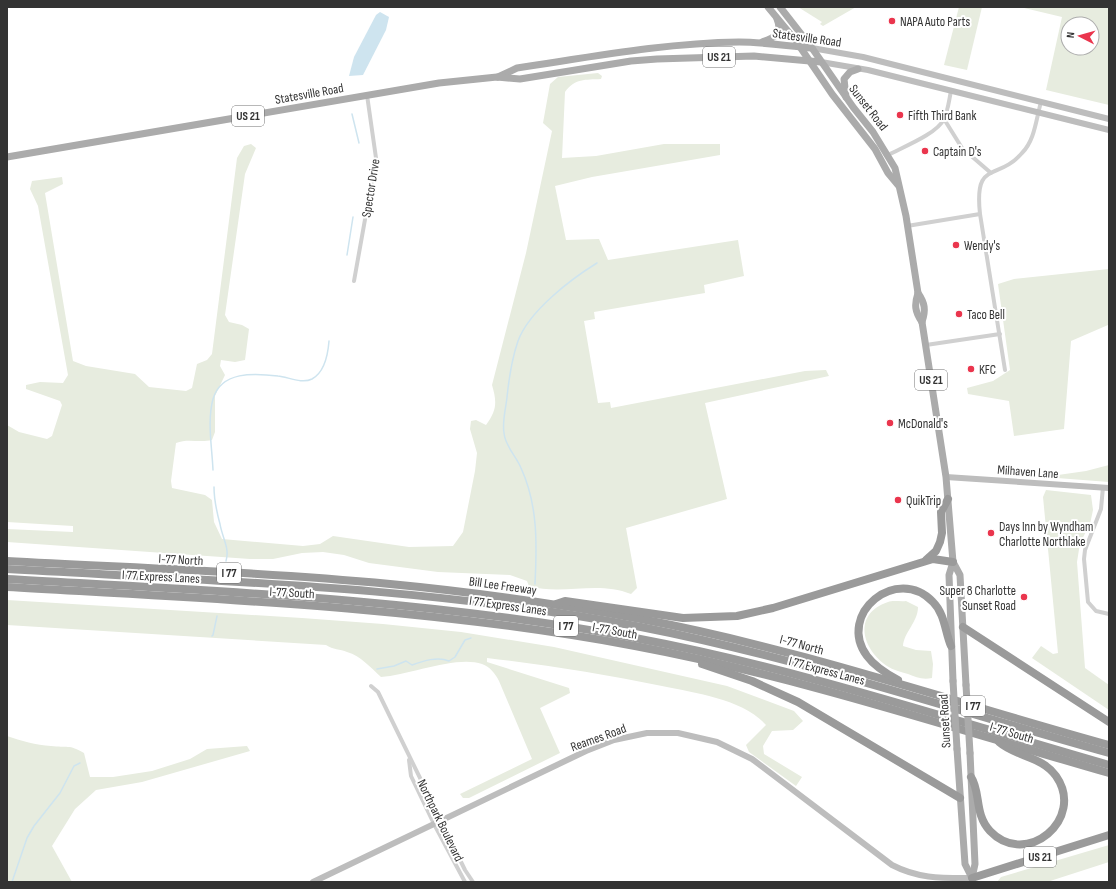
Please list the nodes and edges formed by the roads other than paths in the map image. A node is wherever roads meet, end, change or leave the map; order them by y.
1 (768, 7) edge
2 (780, 7) edge
3 (775, 16) junction
4 (759, 43) junction
5 (800, 47) junction
6 (812, 48) junction
7 (630, 51) junction
8 (808, 60) junction
9 (631, 61) junction
10 (821, 62) junction
11 (858, 69) junction
12 (497, 77) junction
13 (951, 91) junction
14 (367, 95) junction
15 (848, 100) junction
16 (1041, 102) junction
17 (1038, 113) junction
18 (944, 119) junction
19 (1109, 119) edge
20 (1109, 130) edge
21 (888, 155) junction
22 (7, 157) edge
23 (991, 173) junction
24 (898, 185) junction
25 (980, 214) junction
26 (907, 226) junction
27 (354, 281) dead end
28 (1000, 334) junction
29 (926, 345) junction
30 (1005, 370) dead end
31 (946, 477) junction
32 (1106, 488) edge
33 (948, 499) junction
34 (7, 561) edge
35 (924, 562) junction
36 (953, 562) junction
37 (7, 569) edge
38 (7, 580) edge
39 (7, 587) edge
40 (450, 590) joint
41 (554, 605) junction
42 (1109, 614) edge
43 (962, 626) junction
44 (951, 646) junction
45 (665, 652) junction
46 (371, 686) dead end
47 (907, 686) junction
48 (1109, 722) edge
49 (1039, 725) joint
50 (997, 740) junction
51 (1109, 745) edge
52 (1109, 753) edge
53 (408, 758) junction
54 (1109, 765) edge
55 (1109, 773) edge
56 (971, 777) junction
57 (960, 798) junction
58 (441, 820) junction
59 (434, 824) junction
60 (1109, 835) edge
61 (972, 880) edge
62 (313, 882) edge
63 (465, 882) edge
64 (473, 882) edge

1 - 3 main road, Sunset Road
2 - 6 main road, Sunset Road
3 - 4 main road
3 - 5 main road, Sunset Road
4 - 5 main road, Statesville Road / US 21
4 - 7 main road, Statesville Road / US 21
5 - 6 main road, Statesville Road / US 21
5 - 8 main road, Sunset Road
6 - 10 main road, Sunset Road / US 21
6 - 16 main road, Statesville Road
7 - 9 main road
7 - 12 main road, Statesville Road / US 21
8 - 9 main road, Statesville Road / US 21
8 - 10 main road, Statesville Road
8 - 24 main road, Sunset Road / US 21
9 - 12 main road, Statesville Road / US 21
10 - 11 main road, Statesville Road
10 - 15 main road, Sunset Road / US 21
11 - 13 main road, Statesville Road
11 - 15 main road
12 - 14 main road, Statesville Road / US 21
13 - 17 main road, Statesville Road
13 - 18 street
14 - 22 main road, Statesville Road / US 21
14 - 27 street, Spector Drive
15 - 21 main road, Sunset Road / US 21
16 - 17 street
16 - 19 main road, Statesville Road
17 - 20 main road, Statesville Road
17 - 23 street
18 - 21 street
18 - 23 street
21 - 24 main road, Sunset Road / US 21
23 - 25 street
24 - 26 main road, Sunset Road / US 21
25 - 26 street
25 - 28 street
26 - 29 main road, Sunset Road / US 21
28 - 29 street
28 - 30 street
29 - 31 main road, Sunset Road / US 21
31 - 32 main road, Milhaven Lane
31 - 33 main road, Sunset Road / US 21
32 - 42 street
33 - 35 highway
33 - 36 main road, Sunset Road / US 21
34 - 40 highway, I-77 North / I 77
35 - 36 highway
35 - 41 highway
36 - 43 main road, Sunset Road / US 21
36 - 44 main road, Sunset Road / US 21
37 - 52 highway, I 77 Express Lanes / I 77
38 - 54 highway, I 77 Express Lanes / I 77
39 - 45 highway, I-77 South / I 77
40 - 41 highway, Bill Lee Freeway / I 77
41 - 47 highway, I-77 North / I 77
43 - 48 highway
43 - 56 main road, Sunset Road / US 21, bridge
44 - 47 highway
44 - 57 main road, Sunset Road / US 21, bridge
45 - 50 highway, I-77 South / I 77
45 - 57 highway
46 - 53 street, Northpark Boulevard
47 - 49 highway, I-77 North / I 77
49 - 51 highway, I-77 South / I 77
50 - 55 highway, I-77 South / I 77
50 - 56 highway
53 - 58 street, Northpark Boulevard
53 - 59 street, Northpark Boulevard
56 - 61 main road, Sunset Road
57 - 61 main road, Sunset Road
58 - 59 main road, Reames Road
58 - 61 main road, Reames Road
58 - 64 street, Northpark Boulevard
59 - 62 main road, Reames Road
59 - 63 street, Northpark Boulevard
60 - 61 highway, US 21

